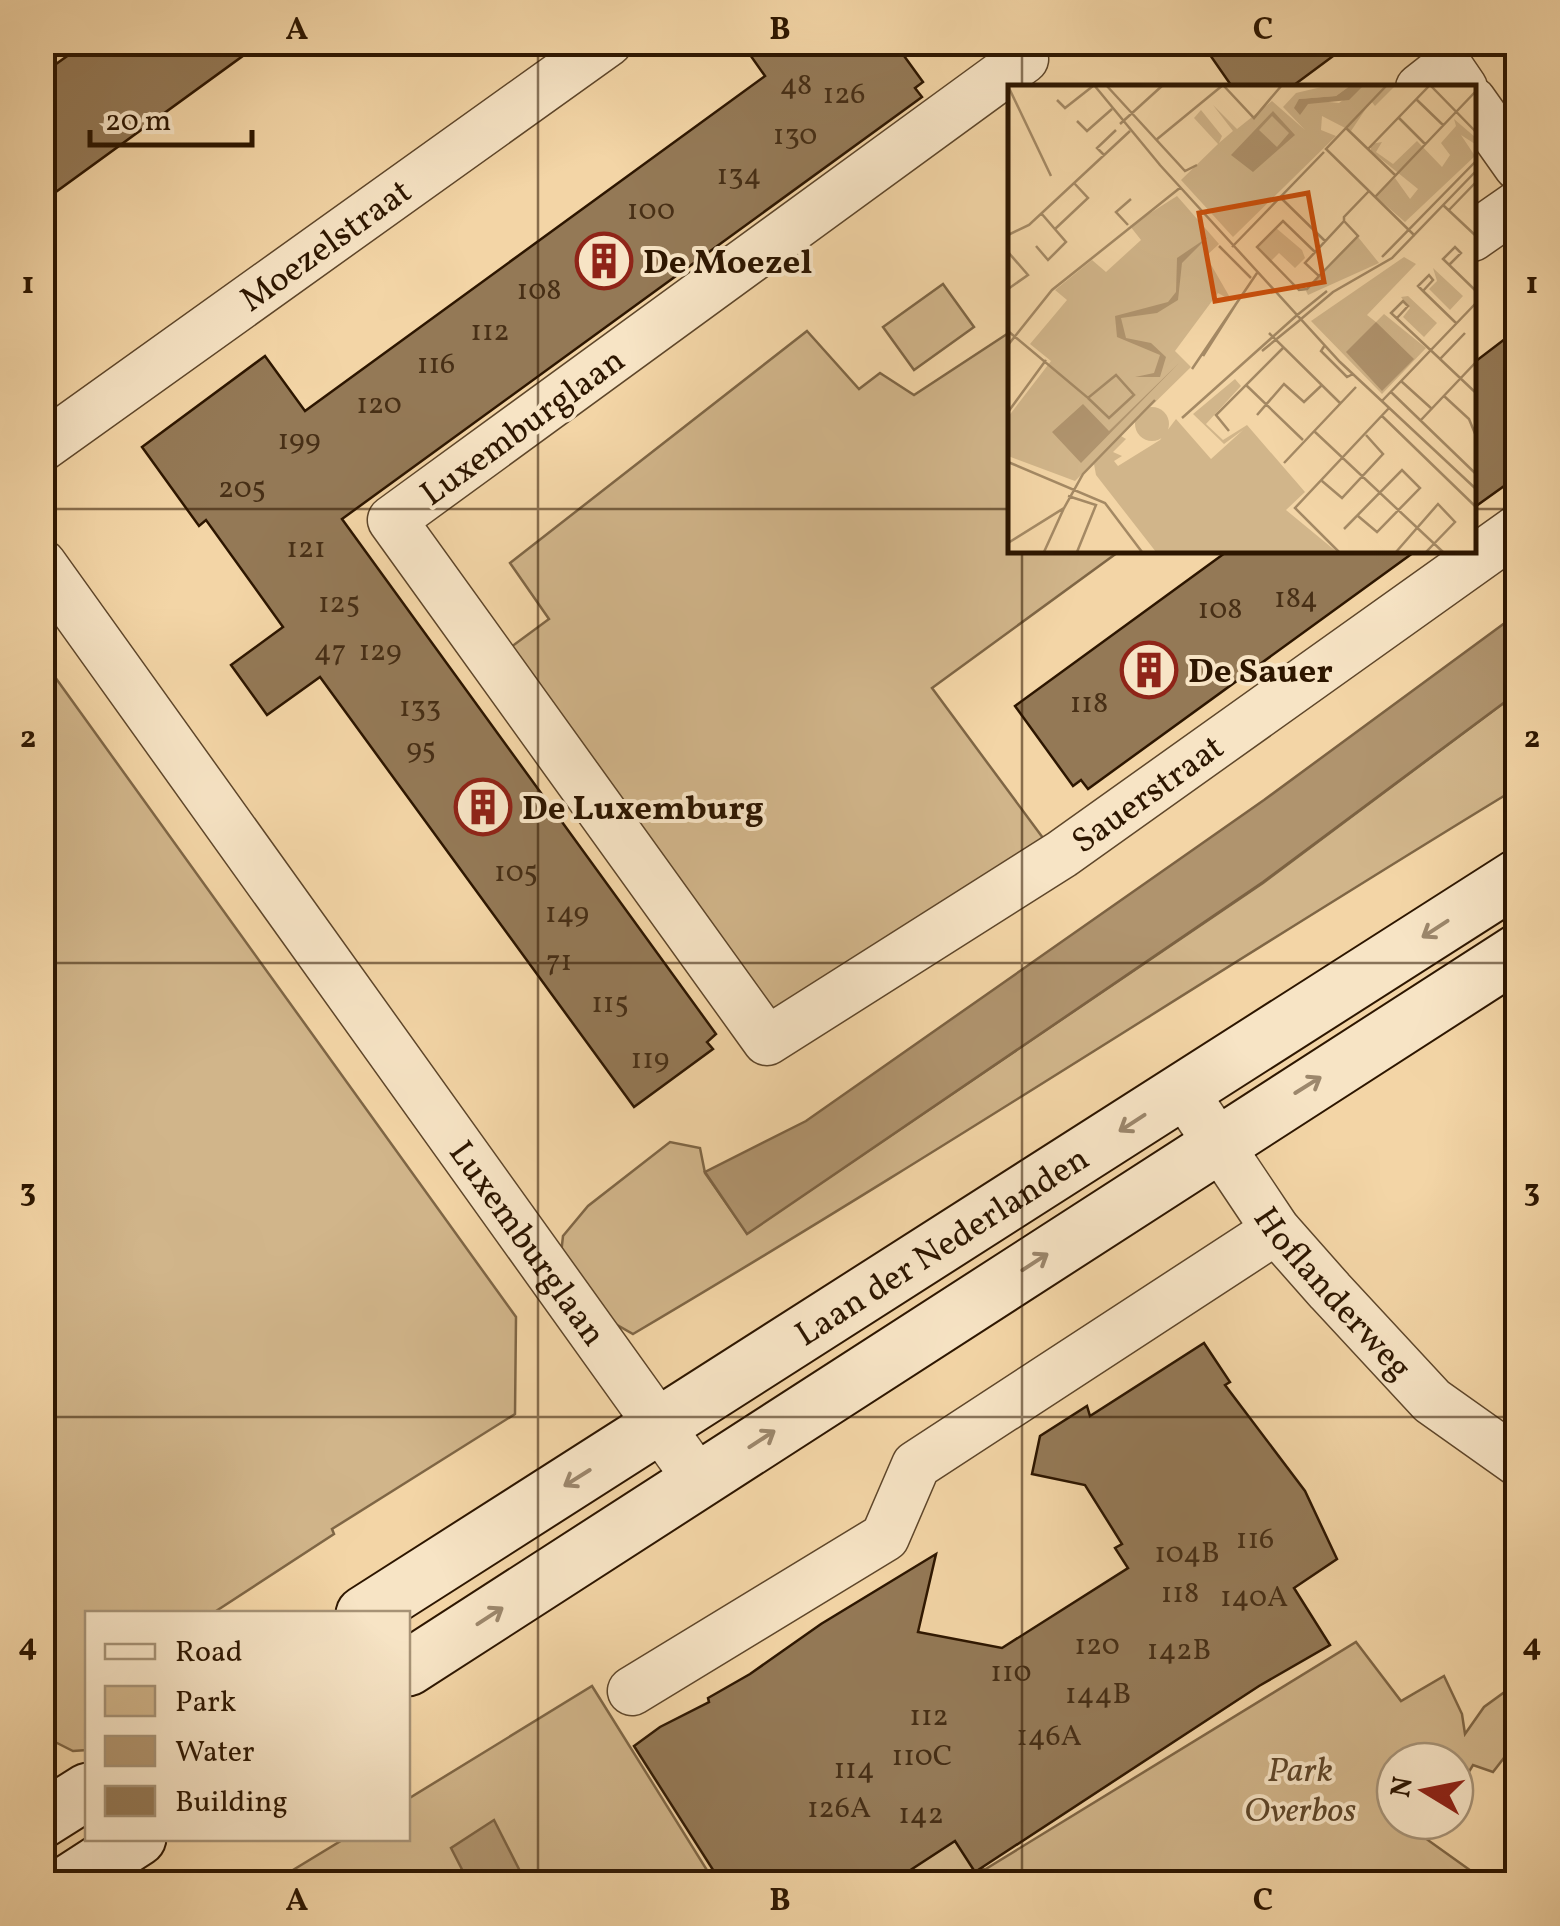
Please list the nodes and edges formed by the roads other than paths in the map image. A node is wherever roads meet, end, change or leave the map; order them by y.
1 (608, 42) edge
2 (1027, 63) edge
3 (1475, 112) edge
4 (1518, 166) edge
5 (1518, 206) edge
6 (1475, 236) edge
7 (42, 447) edge
8 (1518, 529) edge
9 (42, 564) edge
10 (1518, 877) edge
11 (1518, 952) edge
12 (767, 1042) joint
13 (1183, 1090) junction
14 (1218, 1142) junction
15 (1276, 1230) junction
16 (660, 1426) junction
17 (1518, 1462) edge
18 (700, 1481) junction
19 (369, 1611) edge
20 (410, 1667) edge
21 (632, 1691) dead end
22 (85, 1793) edge
23 (42, 1820) edge
24 (133, 1841) edge
25 (67, 1884) edge

1 - 7 street, Moezelstraat
2 - 12 street, Luxemburglaan
3 - 4 street
5 - 6 street
8 - 12 street, Sauerstraat
9 - 16 street, Luxemburglaan
10 -> 13 main road, Laan der Nederlanden
14 -> 11 main road, Laan der Nederlanden
13 - 14 street, Hoflanderweg
13 -> 16 main road, Laan der Nederlanden
14 - 15 street, Hoflanderweg
18 -> 14 main road, Laan der Nederlanden
15 - 17 street, Hoflanderweg
15 - 21 street
16 - 18 street, Luxemburglaan
16 -> 19 main road, Laan der Nederlanden
20 -> 18 main road, Laan der Nederlanden
22 - 23 main road
24 - 25 main road

